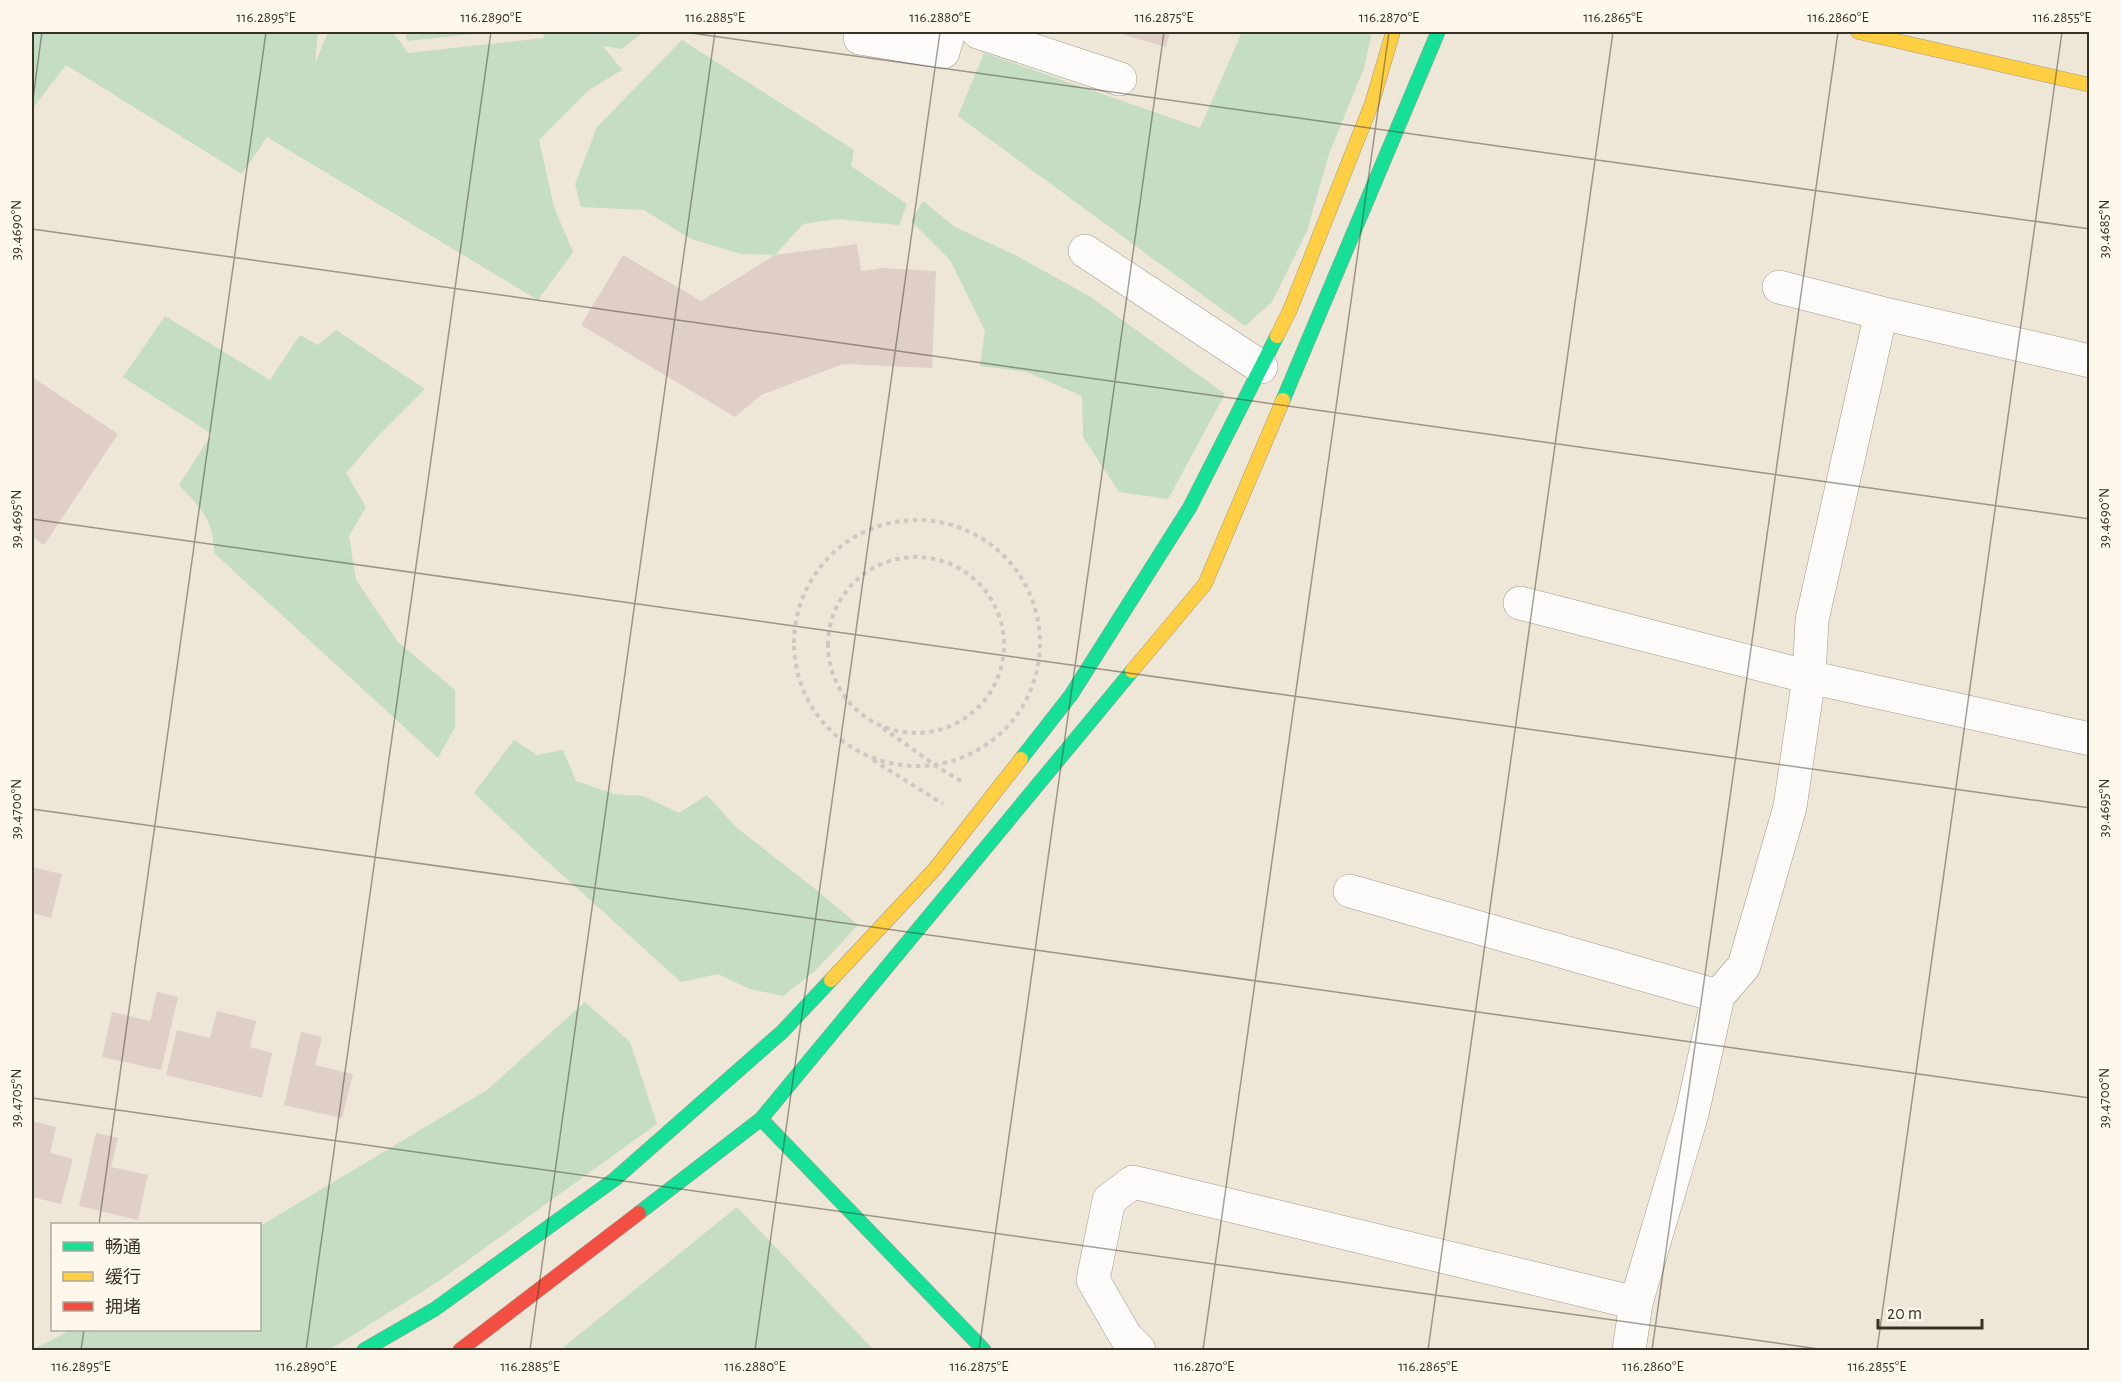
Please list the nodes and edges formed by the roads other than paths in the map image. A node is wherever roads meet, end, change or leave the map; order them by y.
1 (949, 32) edge
2 (978, 32) edge
3 (1393, 32) edge
4 (1438, 32) edge
5 (1858, 32) edge
6 (860, 38) dead end
7 (1120, 80) dead end
8 (2090, 85) edge
9 (1084, 251) dead end
10 (1779, 287) dead end
11 (1881, 313) junction
12 (2090, 361) edge
13 (1261, 367) junction
14 (1520, 603) dead end
15 (1809, 677) junction
16 (2090, 739) edge
17 (1350, 891) dead end
18 (1718, 996) junction
19 (761, 1119) junction
20 (1636, 1304) junction
21 (364, 1350) edge
22 (462, 1350) edge
23 (984, 1350) edge
24 (1139, 1350) edge
25 (1629, 1350) edge

1 - 6 street
2 - 7 street
3 - 13 street
4 - 19 street
5 - 8 street
9 - 13 street
10 - 11 street
11 - 12 street
11 - 15 street
13 - 21 street
14 - 15 street
15 - 16 street
15 - 18 street
17 - 18 street
18 - 20 street
19 - 22 street
19 - 23 street
20 - 24 street
20 - 25 street

